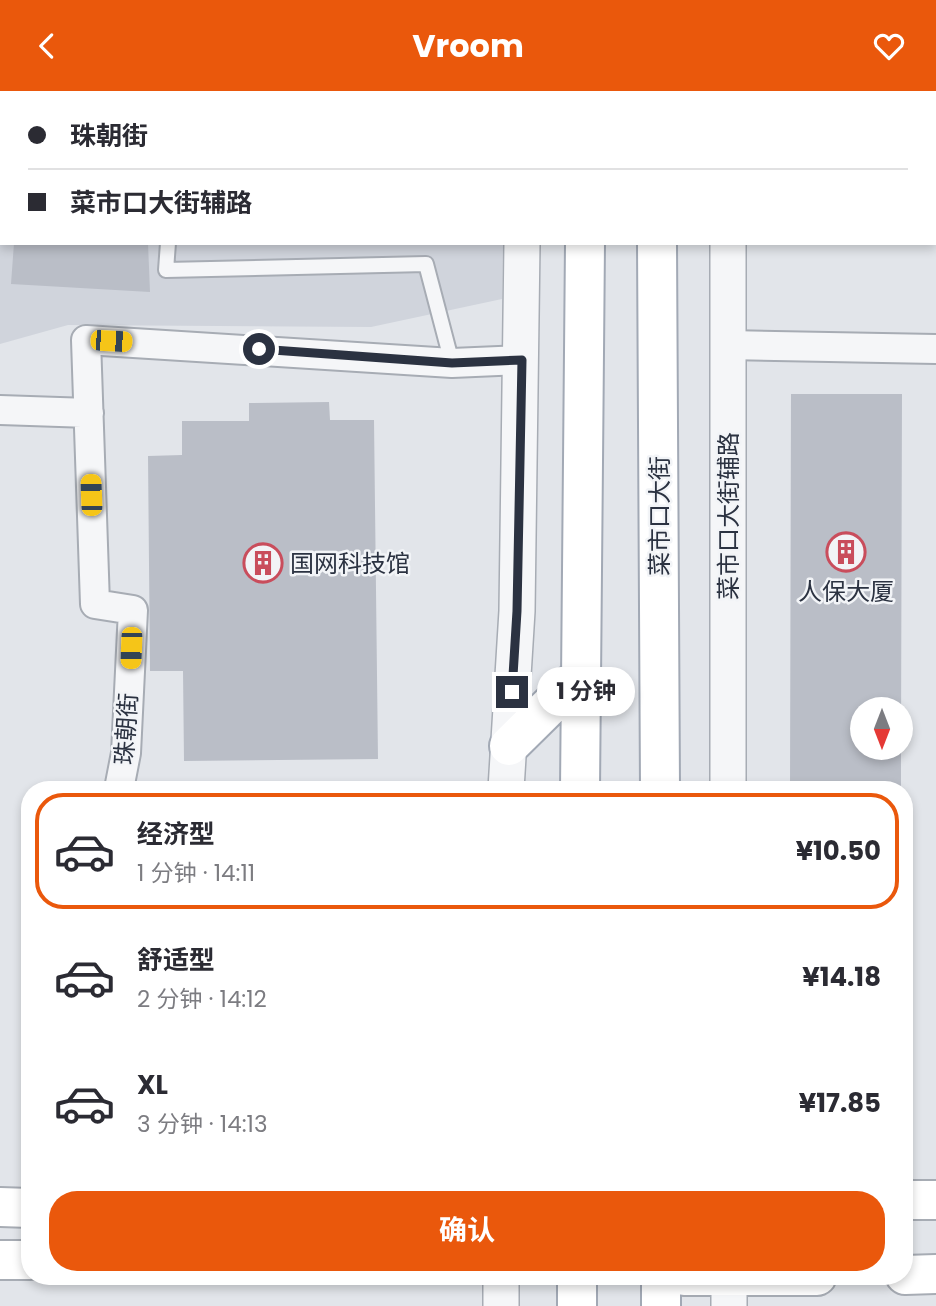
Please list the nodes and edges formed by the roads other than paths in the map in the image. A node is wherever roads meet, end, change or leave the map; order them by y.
1 (168, 245) edge
2 (522, 245) edge
3 (585, 245) edge
4 (657, 245) edge
5 (727, 245) edge
6 (728, 345) junction
7 (936, 349) edge
8 (522, 360) junction
9 (452, 363) junction
10 (0, 410) edge
11 (89, 413) junction
12 (581, 675) junction
13 (509, 746) junction
14 (121, 781) edge
15 (507, 781) edge
16 (580, 781) edge
17 (660, 781) edge
18 (728, 781) edge
19 (913, 1200) edge
20 (936, 1200) edge
21 (0, 1207) edge
22 (21, 1208) edge
23 (0, 1260) edge
24 (21, 1260) edge
25 (936, 1274) edge
26 (913, 1275) edge
27 (501, 1285) edge
28 (577, 1285) edge
29 (661, 1285) edge
30 (501, 1306) edge
31 (577, 1306) edge
32 (661, 1306) edge

1 - 9 lane
2 - 8 street
3 - 12 main road
4 - 17 main road, 菜市口大街
5 - 6 street, 菜市口大街辅路
6 - 7 street
6 - 18 street, 菜市口大街辅路
8 - 9 street, 珠朝街
8 - 13 street
9 - 11 street, 珠朝街
10 - 11 street
11 - 14 street, 珠朝街
12 - 13 main road
12 - 16 main road
13 - 15 street
19 - 20 main road
21 - 22 main road
23 - 24 main road
25 - 26 main road
27 - 30 street
28 - 31 main road
29 - 32 main road

